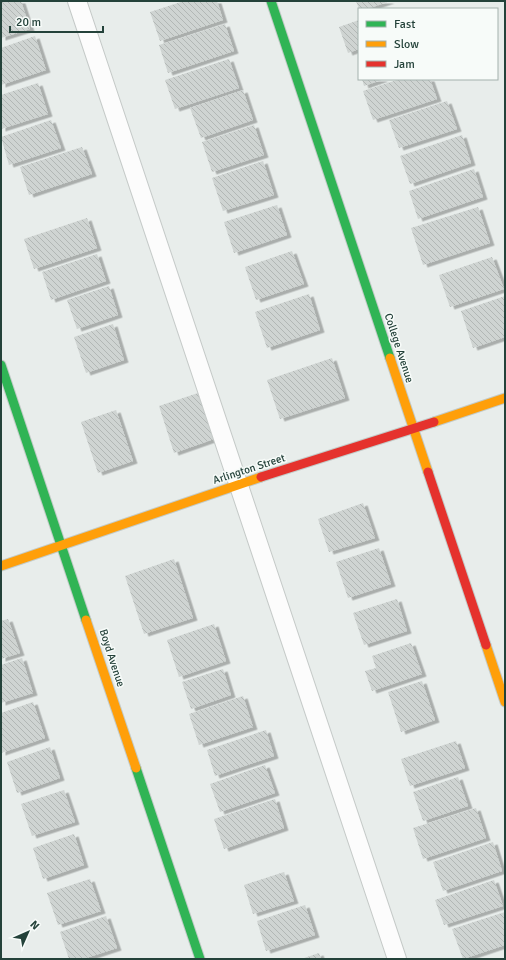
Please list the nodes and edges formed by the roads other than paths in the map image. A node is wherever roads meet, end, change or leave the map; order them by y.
1 (76, 1) edge
2 (271, 1) edge
3 (1, 365) edge
4 (505, 398) edge
5 (414, 429) junction
6 (240, 484) junction
7 (62, 546) junction
8 (1, 566) edge
9 (505, 702) edge
10 (200, 959) edge
11 (397, 959) edge

1 - 6 lane
2 - 5 street, College Avenue
3 - 7 street, Boyd Avenue
4 - 5 street, Arlington Street
5 - 6 street, Arlington Street
5 - 9 street, College Avenue
6 - 7 street, Arlington Street
6 - 11 lane
7 - 8 street, Arlington Street
7 - 10 street, Boyd Avenue

